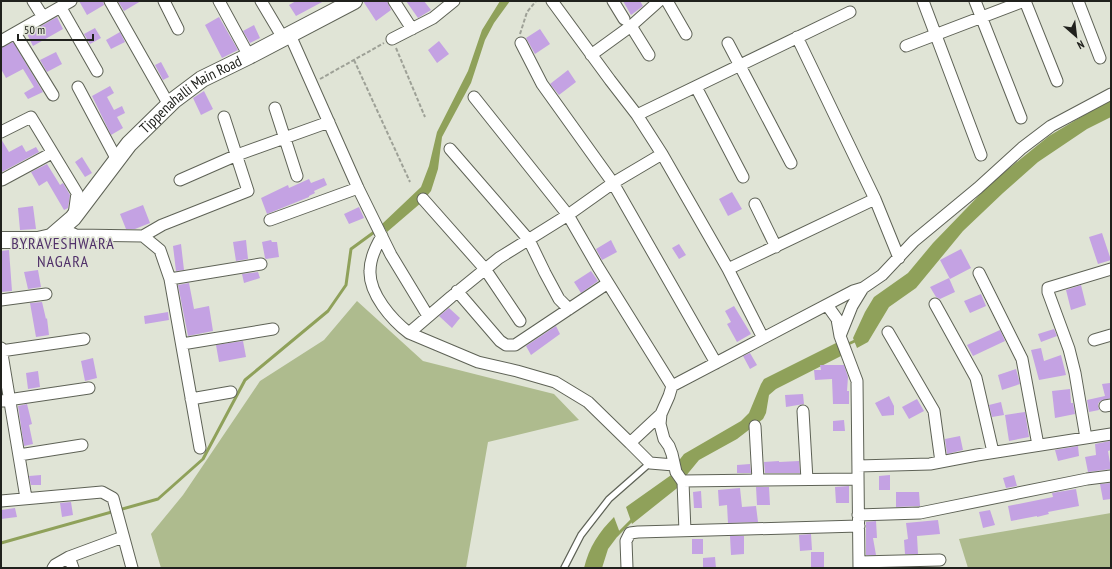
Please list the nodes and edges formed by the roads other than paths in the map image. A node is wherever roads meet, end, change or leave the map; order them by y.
1 (33, 1) edge
2 (71, 1) edge
3 (110, 1) edge
4 (164, 1) edge
5 (219, 1) edge
6 (262, 1) edge
7 (354, 1) edge
8 (394, 1) edge
9 (454, 1) edge
10 (613, 1) edge
11 (659, 1) edge
12 (667, 1) edge
13 (923, 1) edge
14 (975, 1) edge
15 (1025, 1) edge
16 (1078, 1) edge
17 (555, 2) edge
18 (61, 8) junction
19 (850, 12) dead end
20 (43, 17) junction
21 (981, 17) junction
22 (627, 22) junction
23 (178, 29) dead end
24 (412, 29) junction
25 (15, 33) junction
26 (686, 34) dead end
27 (936, 35) junction
28 (287, 37) junction
29 (797, 37) junction
30 (392, 39) road end
31 (1, 41) edge
32 (520, 43) road end
33 (728, 43) dead end
34 (906, 46) dead end
35 (649, 54) dead end
36 (591, 55) junction
37 (250, 56) junction
38 (1100, 58) dead end
39 (739, 66) junction
40 (97, 71) dead end
41 (1058, 82) dead end
42 (78, 87) dead end
43 (696, 87) junction
44 (1111, 94) edge
45 (53, 95) dead end
46 (474, 98) dead end
47 (169, 106) junction
48 (275, 108) dead end
49 (637, 115) junction
50 (224, 117) dead end
51 (1021, 118) dead end
52 (329, 122) junction
53 (1, 132) edge
54 (284, 138) junction
55 (450, 149) dead end
56 (52, 153) junction
57 (662, 154) junction
58 (237, 155) junction
59 (982, 155) dead end
60 (117, 160) junction
61 (791, 163) dead end
62 (297, 176) dead end
63 (743, 177) dead end
64 (2, 180) dead end
65 (180, 180) dead end
66 (613, 183) junction
67 (358, 188) junction
68 (423, 199) dead end
69 (876, 199) junction
70 (755, 204) dead end
71 (568, 215) junction
72 (73, 218) junction
73 (270, 220) dead end
74 (378, 228) junction
75 (62, 229) junction
76 (143, 236) junction
77 (1, 240) edge
78 (529, 240) junction
79 (776, 247) junction
80 (899, 258) junction
81 (261, 264) dead end
82 (485, 269) junction
83 (728, 269) junction
84 (1111, 269) edge
85 (979, 273) dead end
86 (170, 279) junction
87 (608, 283) junction
88 (863, 288) junction
89 (458, 291) junction
90 (46, 294) dead end
91 (1, 300) edge
92 (935, 304) dead end
93 (827, 305) junction
94 (569, 309) junction
95 (428, 316) junction
96 (520, 321) dead end
97 (273, 329) dead end
98 (888, 332) dead end
99 (409, 333) junction
100 (1111, 335) edge
101 (840, 336) junction
102 (763, 338) junction
103 (84, 339) dead end
104 (1094, 340) dead end
105 (182, 344) junction
106 (1, 350) edge
107 (716, 363) junction
108 (672, 386) junction
109 (89, 388) dead end
110 (231, 392) dead end
111 (191, 399) junction
112 (6, 400) edge
113 (803, 411) dead end
114 (661, 414) junction
115 (755, 426) dead end
116 (1111, 434) edge
117 (1086, 438) junction
118 (630, 443) junction
119 (82, 445) dead end
120 (1038, 446) junction
121 (200, 448) dead end
122 (993, 452) junction
123 (19, 455) junction
124 (941, 462) junction
125 (650, 464) junction
126 (858, 466) junction
127 (678, 474) junction
128 (1111, 476) edge
129 (858, 479) junction
130 (758, 480) junction
131 (807, 480) junction
132 (26, 498) junction
133 (1, 501) edge
134 (859, 521) junction
135 (685, 531) junction
136 (123, 537) junction
137 (69, 557) junction
138 (940, 560) dead end
139 (859, 565) edge
140 (53, 568) edge
141 (73, 568) edge
142 (132, 568) edge
143 (564, 568) edge
144 (627, 568) edge

1 - 20 street
2 - 18 street
3 - 47 street
4 - 23 street
5 - 37 street
6 - 28 street
7 - 28 street, Tippenahalli Main Road
8 - 24 street
9 - 24 street
10 - 22 street
11 - 22 street
12 - 26 street
13 - 27 street
14 - 21 street
15 - 21 street
15 - 41 street
16 - 38 street
17 - 36 street
18 - 20 street
18 - 40 street
19 - 29 street
20 - 25 street
21 - 27 street
21 - 51 street
22 - 35 street
22 - 36 street
24 - 30 street
25 - 31 street
25 - 45 street
27 - 34 street
27 - 59 street
28 - 37 street, Tippenahalli Main Road
28 - 52 street
29 - 39 street
29 - 69 street
32 - 66 street
33 - 39 street
36 - 49 street
37 - 47 street, Tippenahalli Main Road
39 - 43 street
39 - 61 street
42 - 60 street
43 - 49 street
43 - 63 street
44 - 80 street
46 - 71 street
47 - 60 street, Tippenahalli Main Road
48 - 54 street
49 - 57 street
50 - 58 street
52 - 54 street
52 - 67 street
53 - 56 street
54 - 58 street
54 - 62 street
55 - 78 street
56 - 64 street
56 - 72 street
57 - 66 street
57 - 83 street
58 - 65 street
58 - 76 street
60 - 72 street, Tippenahalli Main Road
66 - 71 street
66 - 107 street
67 - 73 street
67 - 74 street
68 - 82 street
69 - 79 street
69 - 80 street
70 - 79 street
71 - 78 street
71 - 87 street
72 - 75 street, Tippenahalli Main Road
74 - 95 street
74 - 99 street
75 - 76 street
75 - 77 street, Tippenahalli Main Road
76 - 86 street
78 - 82 street
78 - 94 street
79 - 83 street
80 - 88 street
81 - 86 street
82 - 89 street
82 - 96 street
83 - 102 street
84 - 117 street
85 - 120 street
86 - 105 street
87 - 94 street
87 - 108 street
88 - 93 street
88 - 101 street
89 - 94 street
89 - 95 street
90 - 91 street
92 - 122 street
93 - 101 street
93 - 102 street
95 - 99 street
97 - 105 street
98 - 124 street
99 - 118 street
100 - 104 street
101 - 126 street
102 - 107 street
103 - 106 street
105 - 111 street
106 - 112 street
107 - 108 street
108 - 114 street
109 - 112 street
110 - 111 street
111 - 121 street
112 - 123 street
113 - 131 street
114 - 118 street
114 - 127 street
115 - 130 street
116 - 117 street
117 - 120 street
118 - 125 street
119 - 123 street
120 - 122 street
122 - 124 street
123 - 132 street
124 - 126 street
125 - 127 street
125 - 143 lane
126 - 129 street
127 - 130 street
127 - 135 street
128 - 134 street
129 - 131 street
129 - 134 street
130 - 131 street
132 - 133 street
132 - 136 street
134 - 135 street
134 - 139 street
135 - 144 street
136 - 137 street
136 - 142 street
137 - 140 street
137 - 141 street
138 - 139 street

